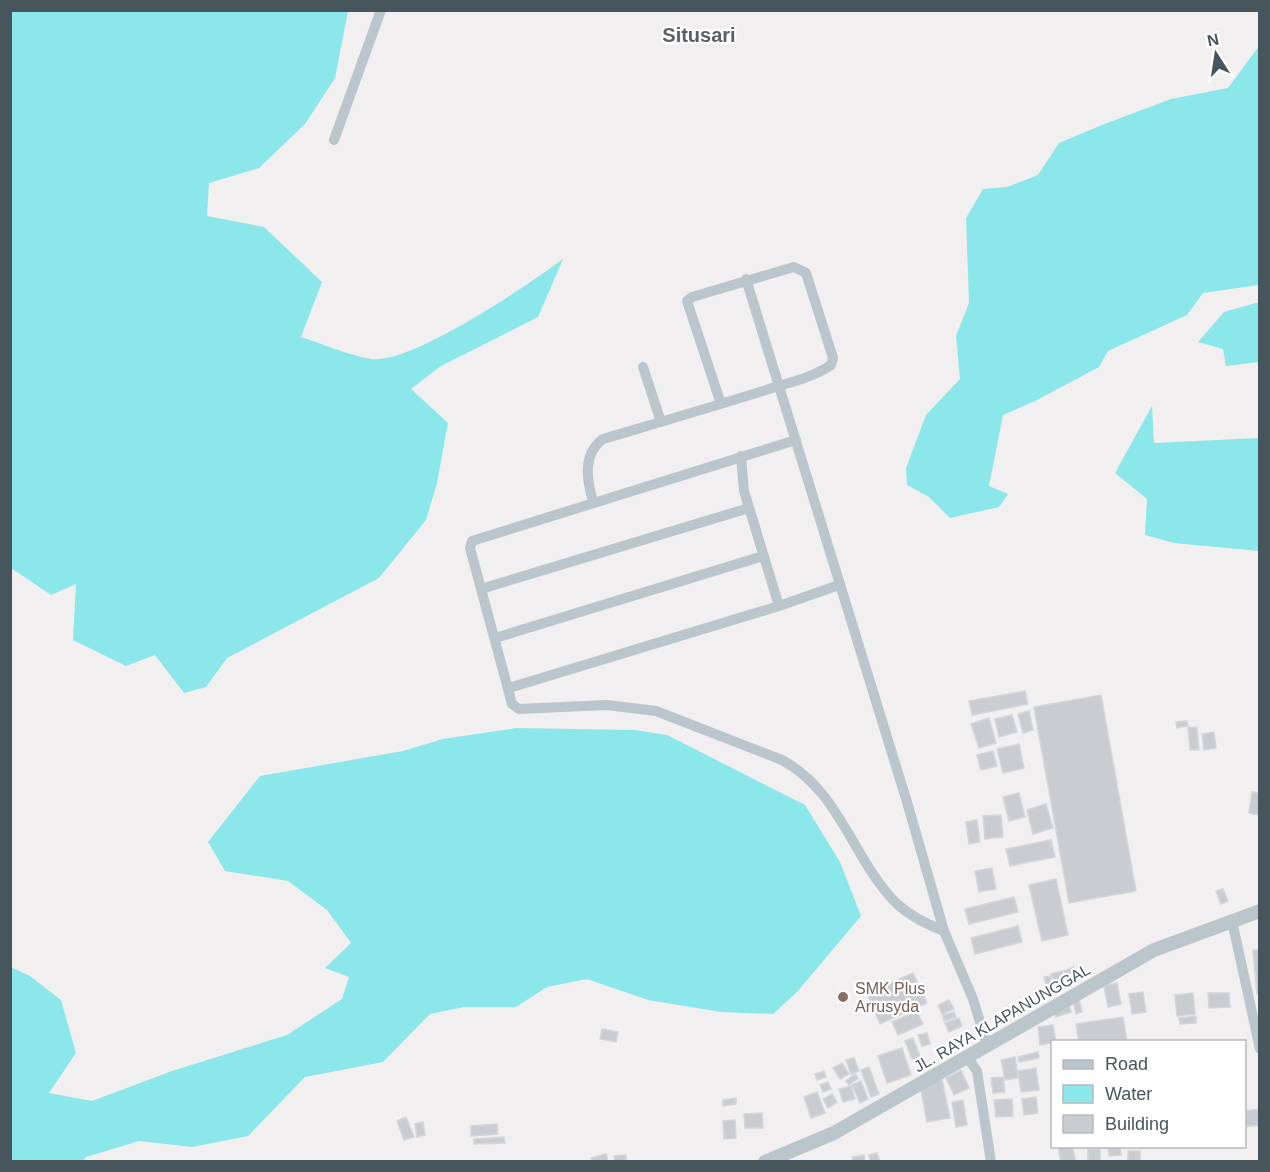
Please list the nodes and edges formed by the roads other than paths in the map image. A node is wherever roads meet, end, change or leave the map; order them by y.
1 (381, 10) edge
2 (334, 140) dead end
3 (746, 279) junction
4 (643, 367) dead end
5 (778, 386) junction
6 (721, 404) junction
7 (661, 422) junction
8 (796, 440) junction
9 (741, 456) junction
10 (593, 502) junction
11 (749, 508) junction
12 (763, 556) junction
13 (839, 585) junction
14 (481, 589) junction
15 (779, 606) junction
16 (495, 638) junction
17 (509, 688) junction
18 (1260, 911) edge
19 (1232, 921) junction
20 (944, 931) junction
21 (987, 1045) junction
22 (1260, 1048) edge
23 (967, 1057) junction
24 (765, 1161) edge
25 (991, 1161) edge

1 - 2 street
3 - 5 street
3 - 5 street
3 - 6 street
4 - 7 street
5 - 6 street
5 - 8 street
6 - 7 street
7 - 10 street
8 - 9 street
8 - 13 street
9 - 10 street
9 - 11 street
10 - 14 street
11 - 12 street
11 - 14 street
12 - 15 street
12 - 16 street
13 - 15 street
13 - 20 street
14 - 16 street
15 - 17 street
16 - 17 street
17 - 20 street
18 - 19 street, JL. RAYA KLAPANUNGGAL
19 - 21 street, JL. RAYA KLAPANUNGGAL
19 - 22 street
20 - 21 street
21 - 23 street, JL. RAYA KLAPANUNGGAL
23 - 24 street, JL. RAYA KLAPANUNGGAL
23 - 25 street

